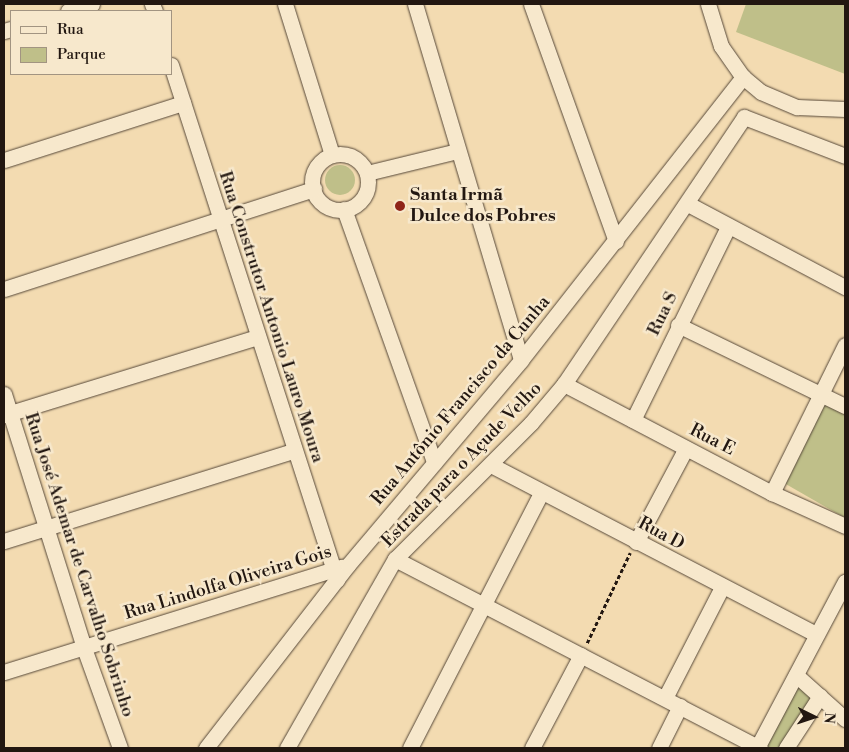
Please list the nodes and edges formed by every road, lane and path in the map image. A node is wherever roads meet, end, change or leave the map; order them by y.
1 (92, 4) edge
2 (285, 4) edge
3 (415, 4) edge
4 (531, 4) edge
5 (708, 4) edge
6 (71, 10) edge
7 (172, 68) edge
8 (743, 76) junction
9 (183, 103) junction
10 (845, 109) edge
11 (457, 151) junction
12 (332, 155) junction
13 (845, 156) edge
14 (4, 160) edge
15 (366, 173) junction
16 (314, 189) junction
17 (688, 204) junction
18 (344, 209) junction
19 (221, 220) junction
20 (728, 227) junction
21 (616, 241) junction
22 (845, 287) edge
23 (4, 288) edge
24 (678, 325) junction
25 (258, 337) junction
26 (845, 345) edge
27 (521, 360) junction
28 (564, 384) junction
29 (820, 393) junction
30 (4, 394) edge
31 (845, 406) edge
32 (7, 414) edge
33 (633, 420) junction
34 (686, 448) junction
35 (293, 451) junction
36 (434, 462) junction
37 (490, 465) junction
38 (772, 492) junction
39 (541, 493) junction
40 (845, 526) edge
41 (44, 528) junction
42 (4, 541) edge
43 (636, 542) junction
44 (395, 559) junction
45 (335, 575) junction
46 (845, 582) edge
47 (722, 587) junction
48 (481, 606) junction
49 (816, 634) junction
50 (84, 648) junction
51 (581, 655) junction
52 (4, 672) edge
53 (796, 675) junction
54 (820, 696) junction
55 (665, 698) junction
56 (680, 706) junction
57 (845, 719) edge
58 (759, 747) edge
59 (120, 748) edge
60 (206, 748) edge
61 (287, 748) edge
62 (410, 748) edge
63 (532, 748) edge
64 (659, 748) edge
65 (786, 748) edge

1 - 6 street
2 - 12 street
3 - 11 street
4 - 21 street
5 - 8 street
7 - 9 street, Rua Construtor Antonio Lauro Moura
8 - 10 street
8 - 21 street, Rua Antônio Francisco da Cunha
9 - 14 street
9 - 19 street, Rua Construtor Antonio Lauro Moura
11 - 15 street
11 - 27 street
12 - 15 street
12 - 16 street
13 - 17 street, Estrada para o Açude Velho
15 - 18 street
16 - 18 street
16 - 19 street
17 - 20 street
17 - 28 street, Estrada para o Açude Velho
18 - 36 street
19 - 23 street
19 - 25 street, Rua Construtor Antonio Lauro Moura
20 - 22 street
20 - 24 street, Rua S
21 - 27 street, Rua Antônio Francisco da Cunha
24 - 29 street
24 - 33 street, Rua S
25 - 32 street
25 - 35 street, Rua Construtor Antonio Lauro Moura
26 - 29 street
27 - 36 street, Rua Antônio Francisco da Cunha
28 - 33 street, Rua E
28 - 37 street, Estrada para o Açude Velho
29 - 31 street
29 - 38 street
30 - 32 street, Rua José Ademar de Carvalho Sobrinho
32 - 41 street, Rua José Ademar de Carvalho Sobrinho
33 - 34 street, Rua E
34 - 38 street, Rua E
34 - 43 street
35 - 41 street
35 - 45 street, Rua Construtor Antonio Lauro Moura
36 - 45 street, Rua Antônio Francisco da Cunha
37 - 39 street, Rua D
37 - 44 street, Estrada para o Açude Velho
38 - 40 street, Rua E
39 - 43 street, Rua D
39 - 48 street
41 - 42 street
41 - 50 street, Rua José Ademar de Carvalho Sobrinho
43 - 47 street, Rua D
43 - 51 path
44 - 48 street
44 - 61 street, Estrada para o Açude Velho
45 - 50 street, Rua Lindolfa Oliveira Gois
45 - 60 street, Rua Antônio Francisco da Cunha
46 - 49 street
47 - 49 street, Rua D
47 - 55 street
48 - 51 street
48 - 62 street
49 - 53 street
50 - 52 street, Rua Lindolfa Oliveira Gois
50 - 59 street, Rua José Ademar de Carvalho Sobrinho
51 - 55 street
51 - 63 street
53 - 54 street
53 - 58 street
54 - 57 street
54 - 65 street
55 - 56 street
56 - 58 street
56 - 64 street

